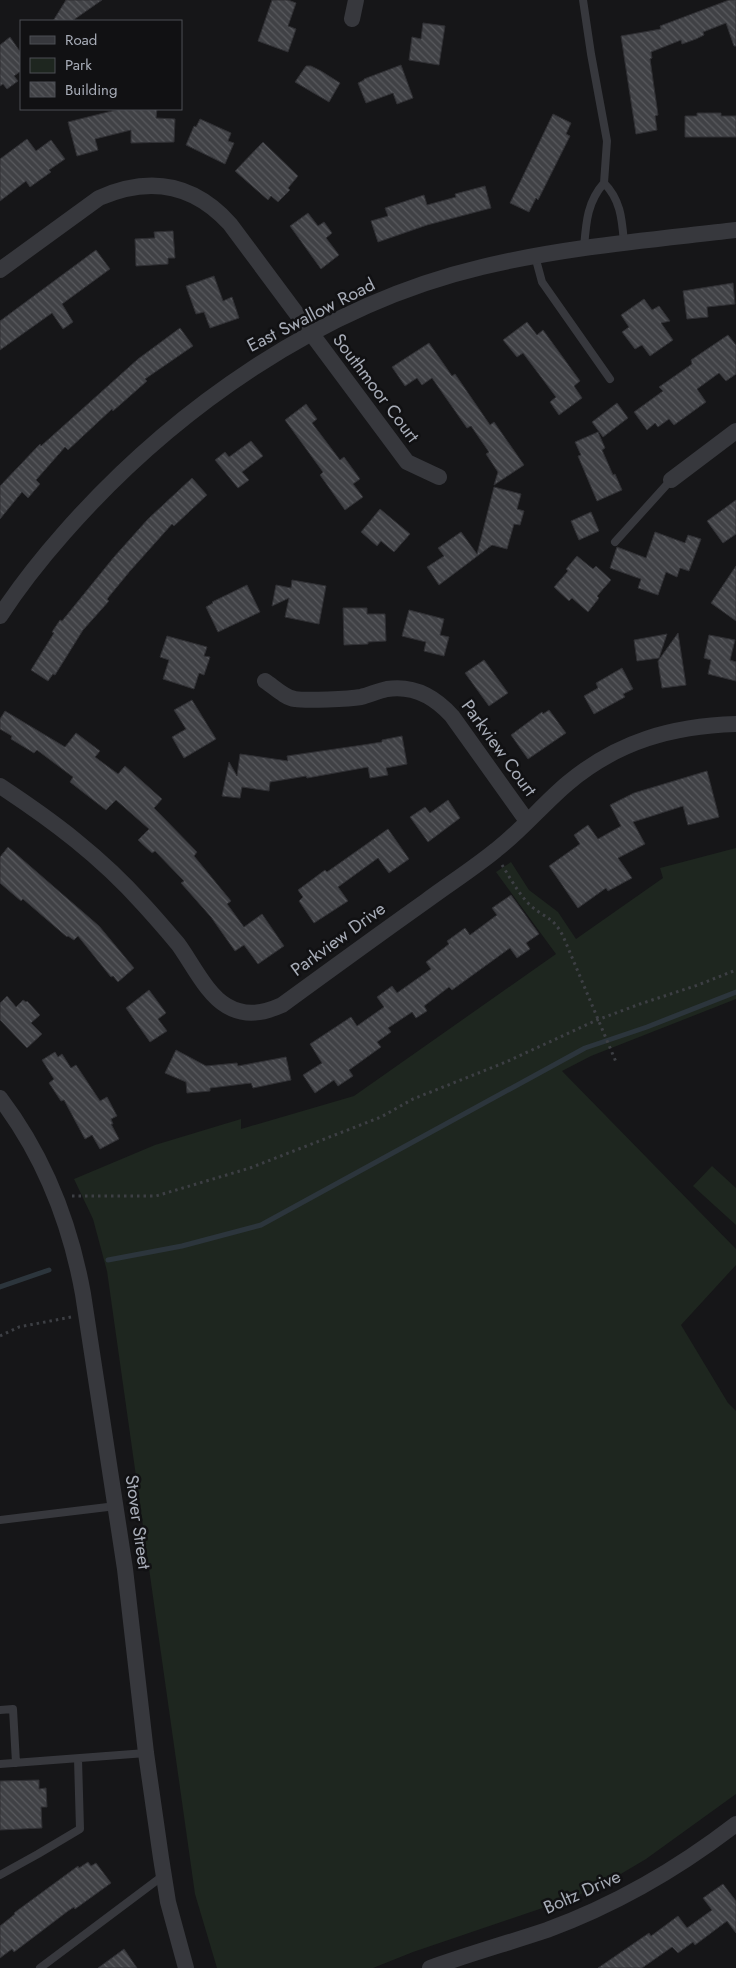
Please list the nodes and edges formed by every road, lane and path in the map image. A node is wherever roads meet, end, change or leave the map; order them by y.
1 (356, 0) edge
2 (583, 0) edge
3 (352, 19) dead end
4 (604, 183) junction
5 (736, 230) edge
6 (624, 243) junction
7 (584, 249) junction
8 (535, 256) junction
9 (0, 270) edge
10 (310, 334) junction
11 (610, 379) dead end
12 (736, 431) edge
13 (439, 477) dead end
14 (671, 480) joint
15 (616, 542) dead end
16 (0, 616) edge
17 (265, 681) dead end
18 (736, 724) edge
19 (0, 786) edge
20 (527, 821) junction
21 (494, 852) junction
22 (736, 970) edge
23 (597, 1020) junction
24 (616, 1062) dead end
25 (0, 1098) edge
26 (6, 1119) edge
27 (57, 1197) junction
28 (86, 1313) junction
29 (0, 1336) edge
30 (116, 1506) junction
31 (0, 1520) edge
32 (0, 1710) edge
33 (146, 1753) junction
34 (78, 1758) junction
35 (16, 1763) junction
36 (0, 1764) edge
37 (736, 1824) edge
38 (0, 1874) edge
39 (164, 1875) junction
40 (439, 1967) edge
41 (40, 1968) edge
42 (186, 1968) edge

1 - 3 street
2 - 4 lane
4 - 6 lane
4 - 7 lane
5 - 6 street, East Swallow Road
6 - 7 street, East Swallow Road
7 - 8 street, East Swallow Road
8 - 10 street, East Swallow Road
8 - 11 lane
9 - 10 street, Southmoor Court
10 - 13 street, Southmoor Court
10 - 16 street, East Swallow Road
12 - 14 street
14 - 15 lane
17 - 20 street, Parkview Court
18 - 20 street, Parkview Drive
19 - 21 street, Parkview Drive
20 - 21 street, Parkview Drive
21 - 23 path
22 - 23 path
23 - 24 path
23 - 27 path
25 - 26 street, Stover Street
26 - 27 street, Stover Street
27 - 28 street, Stover Street
28 - 29 path
28 - 30 street, Stover Street
30 - 31 lane
30 - 33 street, Stover Street
32 - 35 lane
33 - 34 lane
33 - 39 street, Stover Street
34 - 35 lane
34 - 38 lane
35 - 36 lane
37 - 40 street, Boltz Drive
39 - 41 lane
39 - 42 street, Stover Street

